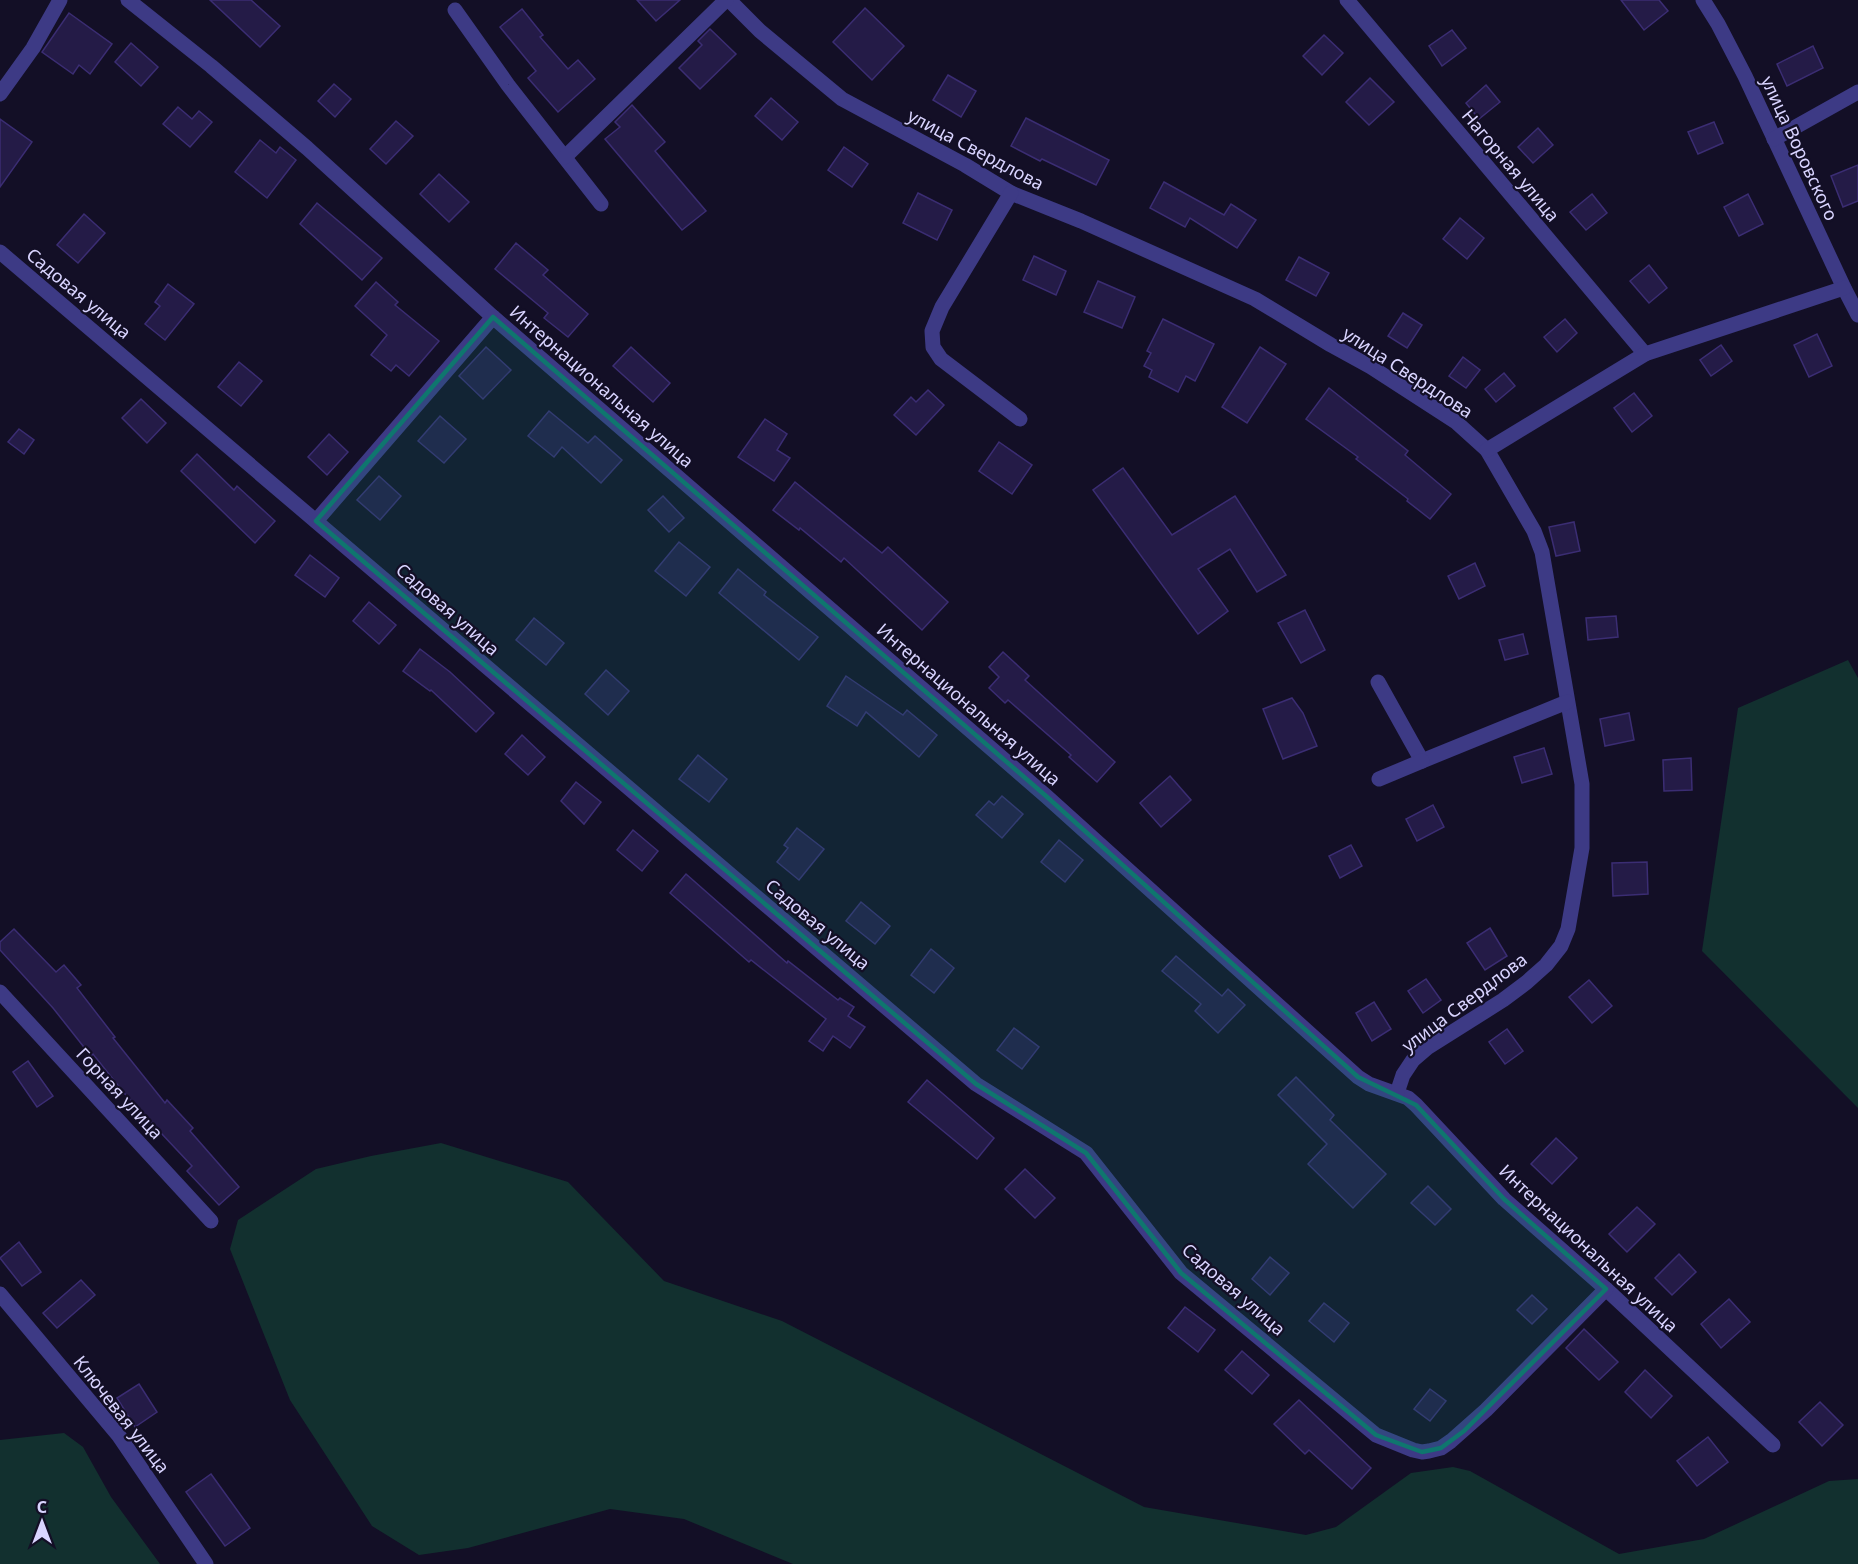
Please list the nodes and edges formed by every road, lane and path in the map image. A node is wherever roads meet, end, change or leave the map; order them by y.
1 (60, 0) edge
2 (128, 0) edge
3 (728, 0) edge
4 (1347, 0) edge
5 (1703, 0) edge
6 (455, 10) dead end
7 (1858, 92) edge
8 (0, 94) edge
9 (1774, 139) junction
10 (565, 157) junction
11 (1011, 193) junction
12 (601, 204) dead end
13 (0, 252) edge
14 (1844, 288) junction
15 (1858, 315) edge
16 (493, 317) junction
17 (1645, 354) junction
18 (1020, 419) dead end
19 (1487, 450) junction
20 (316, 521) junction
21 (1378, 682) dead end
22 (1567, 702) junction
23 (1422, 761) junction
24 (1379, 779) dead end
25 (0, 992) edge
26 (1397, 1093) junction
27 (211, 1221) dead end
28 (1606, 1289) junction
29 (0, 1294) edge
30 (1773, 1445) dead end
31 (206, 1564) edge

1 - 8 street
2 - 16 street, Интернациональная улица
3 - 10 street
3 - 11 street, улица Свердлова
4 - 17 street, Нагорная улица
5 - 9 street, улица Воровского
6 - 10 street
7 - 9 street
9 - 14 street, улица Воровского
10 - 12 street
11 - 18 street
11 - 19 street, улица Свердлова
13 - 20 street, Садовая улица
14 - 15 street, улица Воровского
14 - 17 street
16 - 20 street
16 - 26 street, Интернациональная улица
17 - 19 street
19 - 22 street, улица Свердлова
20 - 28 street, Садовая улица
21 - 23 street
22 - 23 street
22 - 26 street, улица Свердлова
23 - 24 street
25 - 27 street, Горная улица
26 - 28 street, Интернациональная улица
28 - 30 street, Интернациональная улица
29 - 31 street, Ключевая улица

